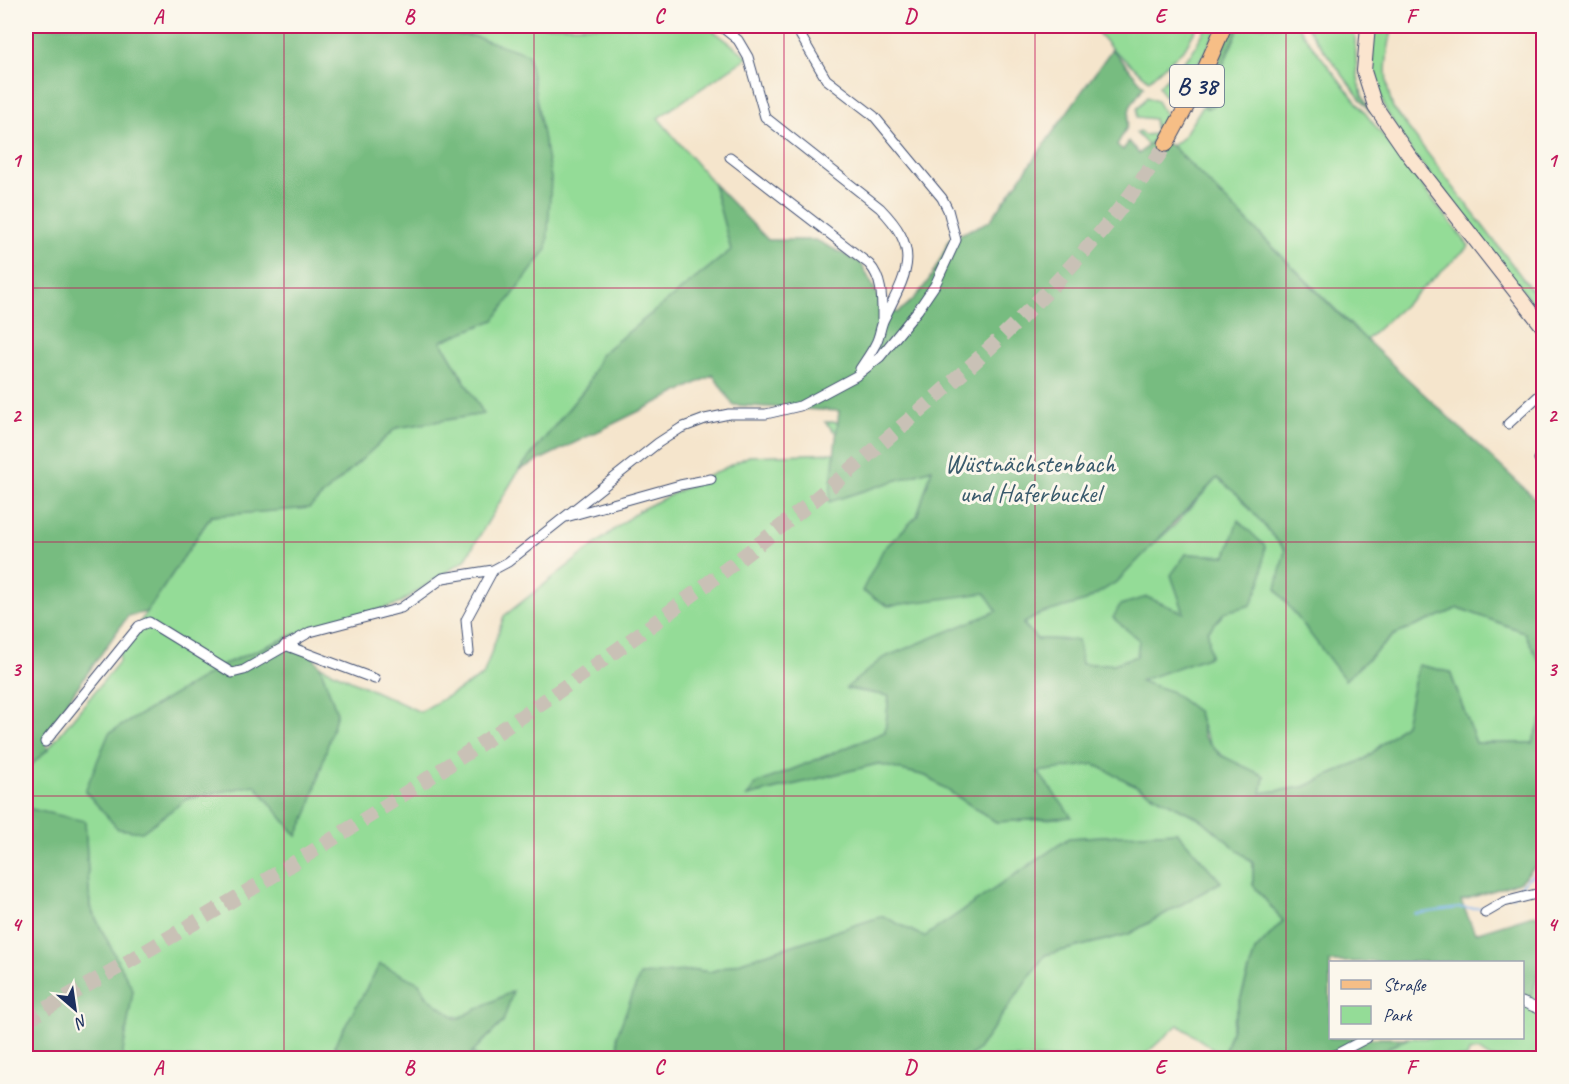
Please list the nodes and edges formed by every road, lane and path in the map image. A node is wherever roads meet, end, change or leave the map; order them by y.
1 (795, 26) edge
2 (1224, 26) edge
3 (1368, 26) edge
4 (723, 28) dead end
5 (1166, 144) tunnel mouth
6 (730, 157) dead end
7 (882, 322) junction
8 (1544, 328) edge
9 (856, 376) junction
10 (1544, 391) edge
11 (1508, 424) dead end
12 (711, 479) dead end
13 (561, 519) junction
14 (493, 570) junction
15 (285, 645) junction
16 (469, 652) dead end
17 (375, 679) dead end
18 (45, 742) dead end
19 (1544, 892) edge
20 (1485, 913) dead end
21 (1524, 1003) edge
22 (1544, 1011) edge
23 (1365, 1039) edge
24 (1329, 1059) edge

1 - 9 street
2 - 5 main road, B 38
3 - 8 main road
4 - 7 street
6 - 7 street
7 - 9 street
9 - 13 street
10 - 11 street
12 - 13 street
13 - 14 street
14 - 15 street
14 - 16 street
15 - 17 street
15 - 18 street
19 - 20 street
21 - 22 street
23 - 24 street

